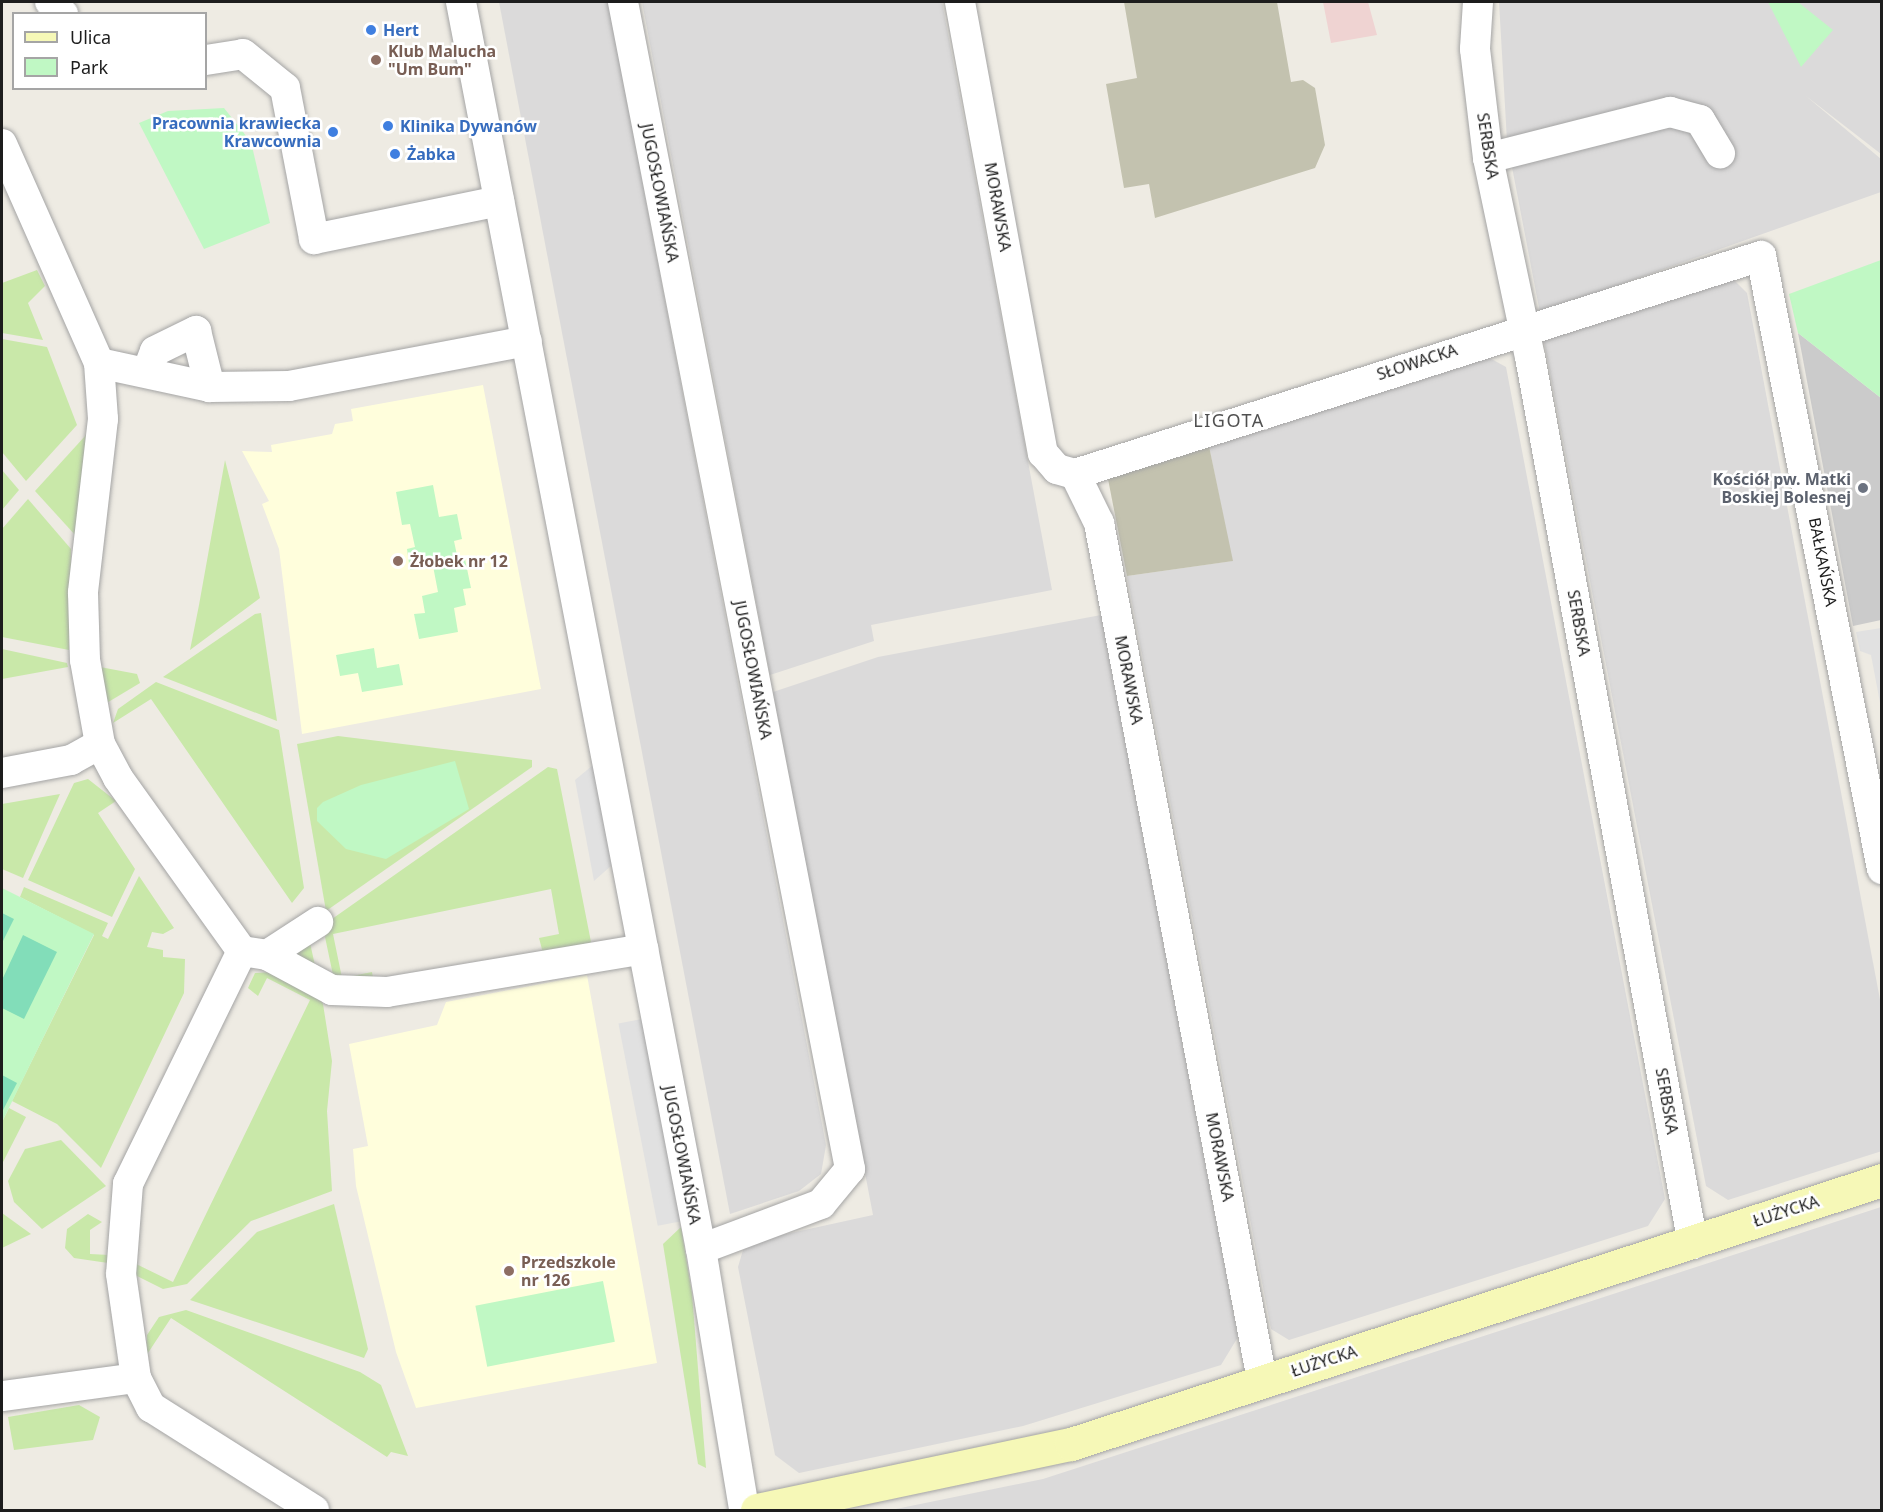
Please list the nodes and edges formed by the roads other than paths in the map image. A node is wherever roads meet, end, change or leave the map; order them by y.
1 (461, 2) edge
2 (623, 2) edge
3 (960, 2) edge
4 (1478, 2) edge
5 (207, 60) edge
6 (2, 144) edge
7 (1720, 153) dead end
8 (1488, 158) junction
9 (499, 201) junction
10 (1761, 256) joint
11 (1524, 327) junction
12 (527, 341) junction
13 (99, 363) junction
14 (147, 372) junction
15 (210, 387) junction
16 (1075, 474) junction
17 (100, 744) junction
18 (2, 773) edge
19 (1881, 870) edge
20 (318, 922) dead end
21 (643, 949) junction
22 (255, 953) junction
23 (1881, 1180) edge
24 (1693, 1244) junction
25 (701, 1249) junction
26 (136, 1378) junction
27 (1262, 1380) junction
28 (2, 1396) edge
29 (314, 1510) edge
30 (744, 1510) edge
31 (757, 1510) edge

1 - 9 street, JUGOSŁOWIAŃSKA
2 - 25 street, JUGOSŁOWIAŃSKA
3 - 16 street, MORAWSKA
4 - 8 street, SERBSKA
5 - 9 street
6 - 13 street
7 - 8 street
8 - 11 street, SERBSKA
9 - 12 street, JUGOSŁOWIAŃSKA
10 - 11 street, SŁOWACKA
10 - 19 street, BAŁKAŃSKA
11 - 16 street, SŁOWACKA
11 - 24 street, SERBSKA
12 - 15 street
12 - 21 street, JUGOSŁOWIAŃSKA
13 - 14 street
13 - 17 street
14 - 15 street
14 - 15 street
16 - 27 street, MORAWSKA
17 - 18 street
17 - 22 street
20 - 22 street
21 - 22 street
21 - 25 street, JUGOSŁOWIAŃSKA
22 - 26 street
23 - 24 street, ŁUŻYCKA
24 - 27 street, ŁUŻYCKA
25 - 30 street, JUGOSŁOWIAŃSKA
26 - 28 street
26 - 29 street
27 - 31 street, ŁUŻYCKA

